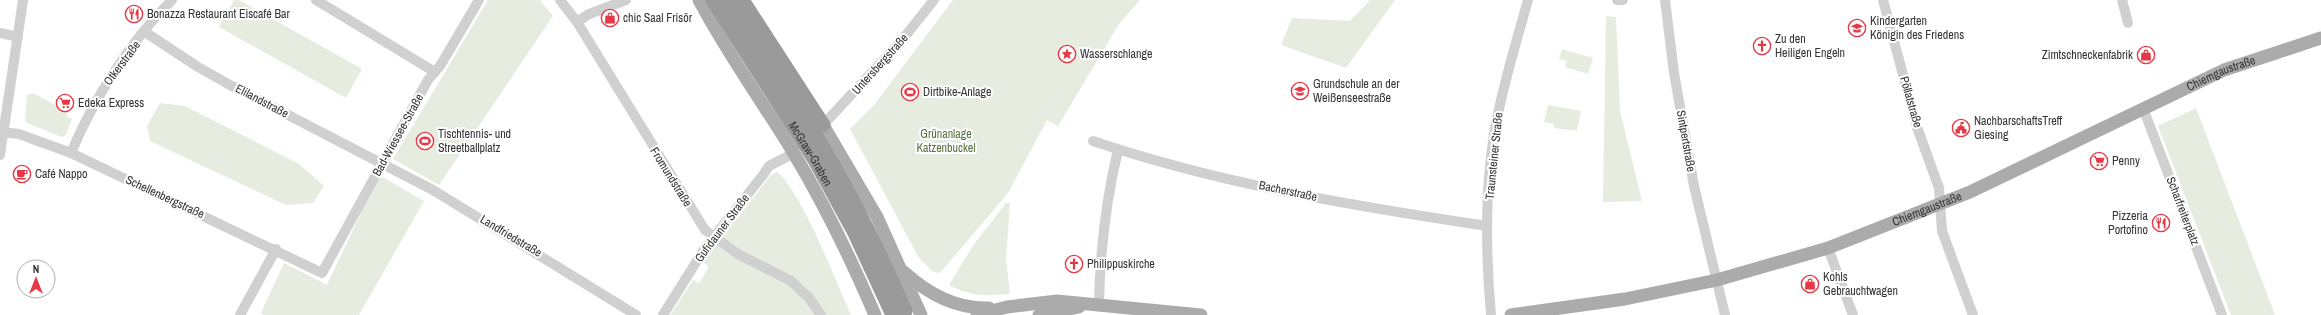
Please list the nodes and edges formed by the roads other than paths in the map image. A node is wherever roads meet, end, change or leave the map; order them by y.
1 (23, 0) edge
2 (172, 0) edge
3 (316, 0) edge
4 (479, 0) edge
5 (560, 0) edge
6 (626, 0) edge
7 (699, 0) edge
8 (713, 0) edge
9 (728, 0) edge
10 (742, 0) edge
11 (934, 0) edge
12 (1528, 0) edge
13 (1617, 0) edge
14 (1623, 0) edge
15 (1665, 0) edge
16 (1883, 0) edge
17 (2122, 0) edge
18 (576, 22) junction
19 (2128, 23) dead end
20 (145, 32) junction
21 (0, 33) edge
22 (18, 37) junction
23 (2321, 38) edge
24 (435, 72) junction
25 (2143, 108) junction
26 (823, 124) junction
27 (2, 132) edge
28 (1093, 141) dead end
29 (1118, 150) junction
30 (71, 153) junction
31 (794, 153) junction
32 (0, 155) edge
33 (382, 163) junction
34 (1941, 204) junction
35 (1487, 226) junction
36 (714, 237) junction
37 (1828, 248) junction
38 (276, 249) junction
39 (902, 270) junction
40 (322, 273) joint
41 (1717, 280) junction
42 (1094, 305) junction
43 (1007, 307) junction
44 (899, 313) edge
45 (240, 315) edge
46 (636, 315) edge
47 (663, 315) edge
48 (821, 315) edge
49 (875, 315) edge
50 (921, 315) edge
51 (977, 315) edge
52 (1039, 315) edge
53 (1201, 315) edge
54 (1491, 315) edge
55 (1511, 315) edge
56 (1725, 315) edge
57 (1853, 315) edge
58 (1973, 315) edge
59 (2222, 315) edge

1 - 22 street
2 - 20 street, Otkerstraße
3 - 24 street
4 - 24 street, Bad-Wiessee-Straße
5 - 18 street, Fromundstraße
6 - 18 street
7 - 31 main road
8 - 44 highway, McGraw-Graben
9 - 44 highway, McGraw-Graben
10 - 26 highway
11 - 26 street, Untersbergstraße
12 - 35 street, Traunsteiner Straße
13 - 14 street
15 - 41 street, Sintpertstraße
16 - 34 street, Pöllatstraße
17 - 19 street
18 - 36 street, Fromundstraße
20 - 30 street, Otkerstraße
20 - 33 street, Elilandstraße
21 - 22 street
22 - 27 street
23 - 25 main road, Chiemgaustraße
24 - 33 street, Bad-Wiessee-Straße
25 - 34 main road, Chiemgaustraße
25 - 59 street, Scharfreiterplatz
26 - 39 main road
27 - 30 street, Schellenbergstraße
27 - 32 street
28 - 29 street, Bacherstraße
29 - 35 street, Bacherstraße
29 - 42 street
30 - 38 street, Schellenbergstraße
31 - 36 street, Gufidauner Straße
31 - 49 main road
33 - 40 street, Bad-Wiessee-Straße
33 - 46 street, Landfriedstraße
34 - 37 main road, Chiemgaustraße
34 - 58 street, Pöllatstraße
35 - 54 street, Traunsteiner Straße
36 - 47 street, Gufidauner Straße
36 - 48 street, Fromundstraße
37 - 41 main road, Chiemgaustraße
37 - 57 street
38 - 40 street, Schellenbergstraße
38 - 45 street
39 - 43 main road
39 - 50 main road
41 - 55 main road, Chiemgaustraße
41 - 56 street, Sintpertstraße
42 - 43 main road
42 - 52 main road
42 - 53 main road
43 - 51 main road

